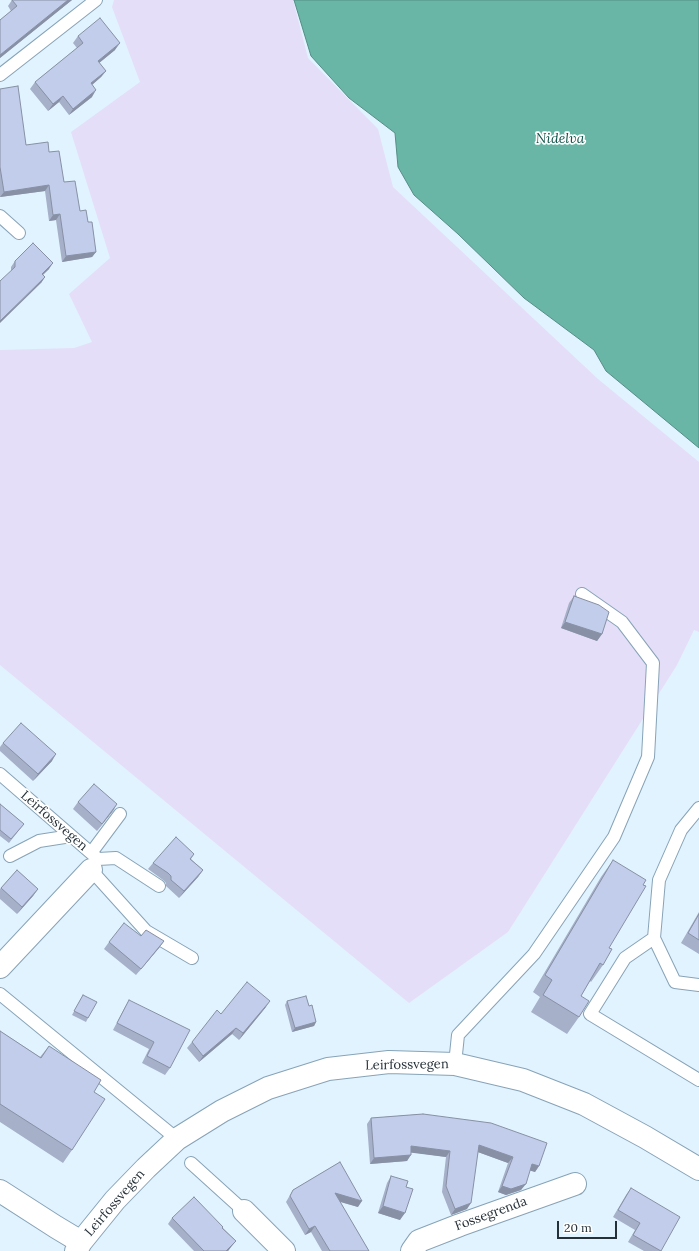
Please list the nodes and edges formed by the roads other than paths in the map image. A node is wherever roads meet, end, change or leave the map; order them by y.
1 (96, 0) edge
2 (0, 75) edge
3 (0, 216) edge
4 (18, 233) dead end
5 (582, 594) dead end
6 (0, 774) edge
7 (699, 808) edge
8 (120, 814) dead end
9 (71, 836) junction
10 (10, 856) dead end
11 (93, 860) junction
12 (159, 886) dead end
13 (654, 938) junction
14 (192, 958) dead end
15 (0, 967) edge
16 (699, 985) edge
17 (0, 994) edge
18 (455, 1064) junction
19 (699, 1080) edge
20 (178, 1139) junction
21 (191, 1163) dead end
22 (699, 1169) edge
23 (575, 1184) dead end
24 (0, 1191) edge
25 (244, 1211) joint
26 (78, 1246) edge
27 (284, 1251) edge
28 (412, 1251) edge

1 - 2 lane
3 - 4 lane
5 - 18 lane
6 - 9 lane, Leirfossvegen
7 - 13 lane
8 - 11 lane
9 - 10 lane
9 - 11 lane, Leirfossvegen
11 - 12 lane
11 - 14 lane, Leirfossvegen
11 - 15 street, Leirfossvegen
13 - 16 lane
13 - 19 lane
17 - 20 lane
18 - 20 street, Leirfossvegen
18 - 22 street, Leirfossvegen
20 - 26 street, Leirfossvegen
21 - 25 lane
23 - 28 street, Fossegrenda
24 - 26 street, Leirfossvegen
25 - 27 street

